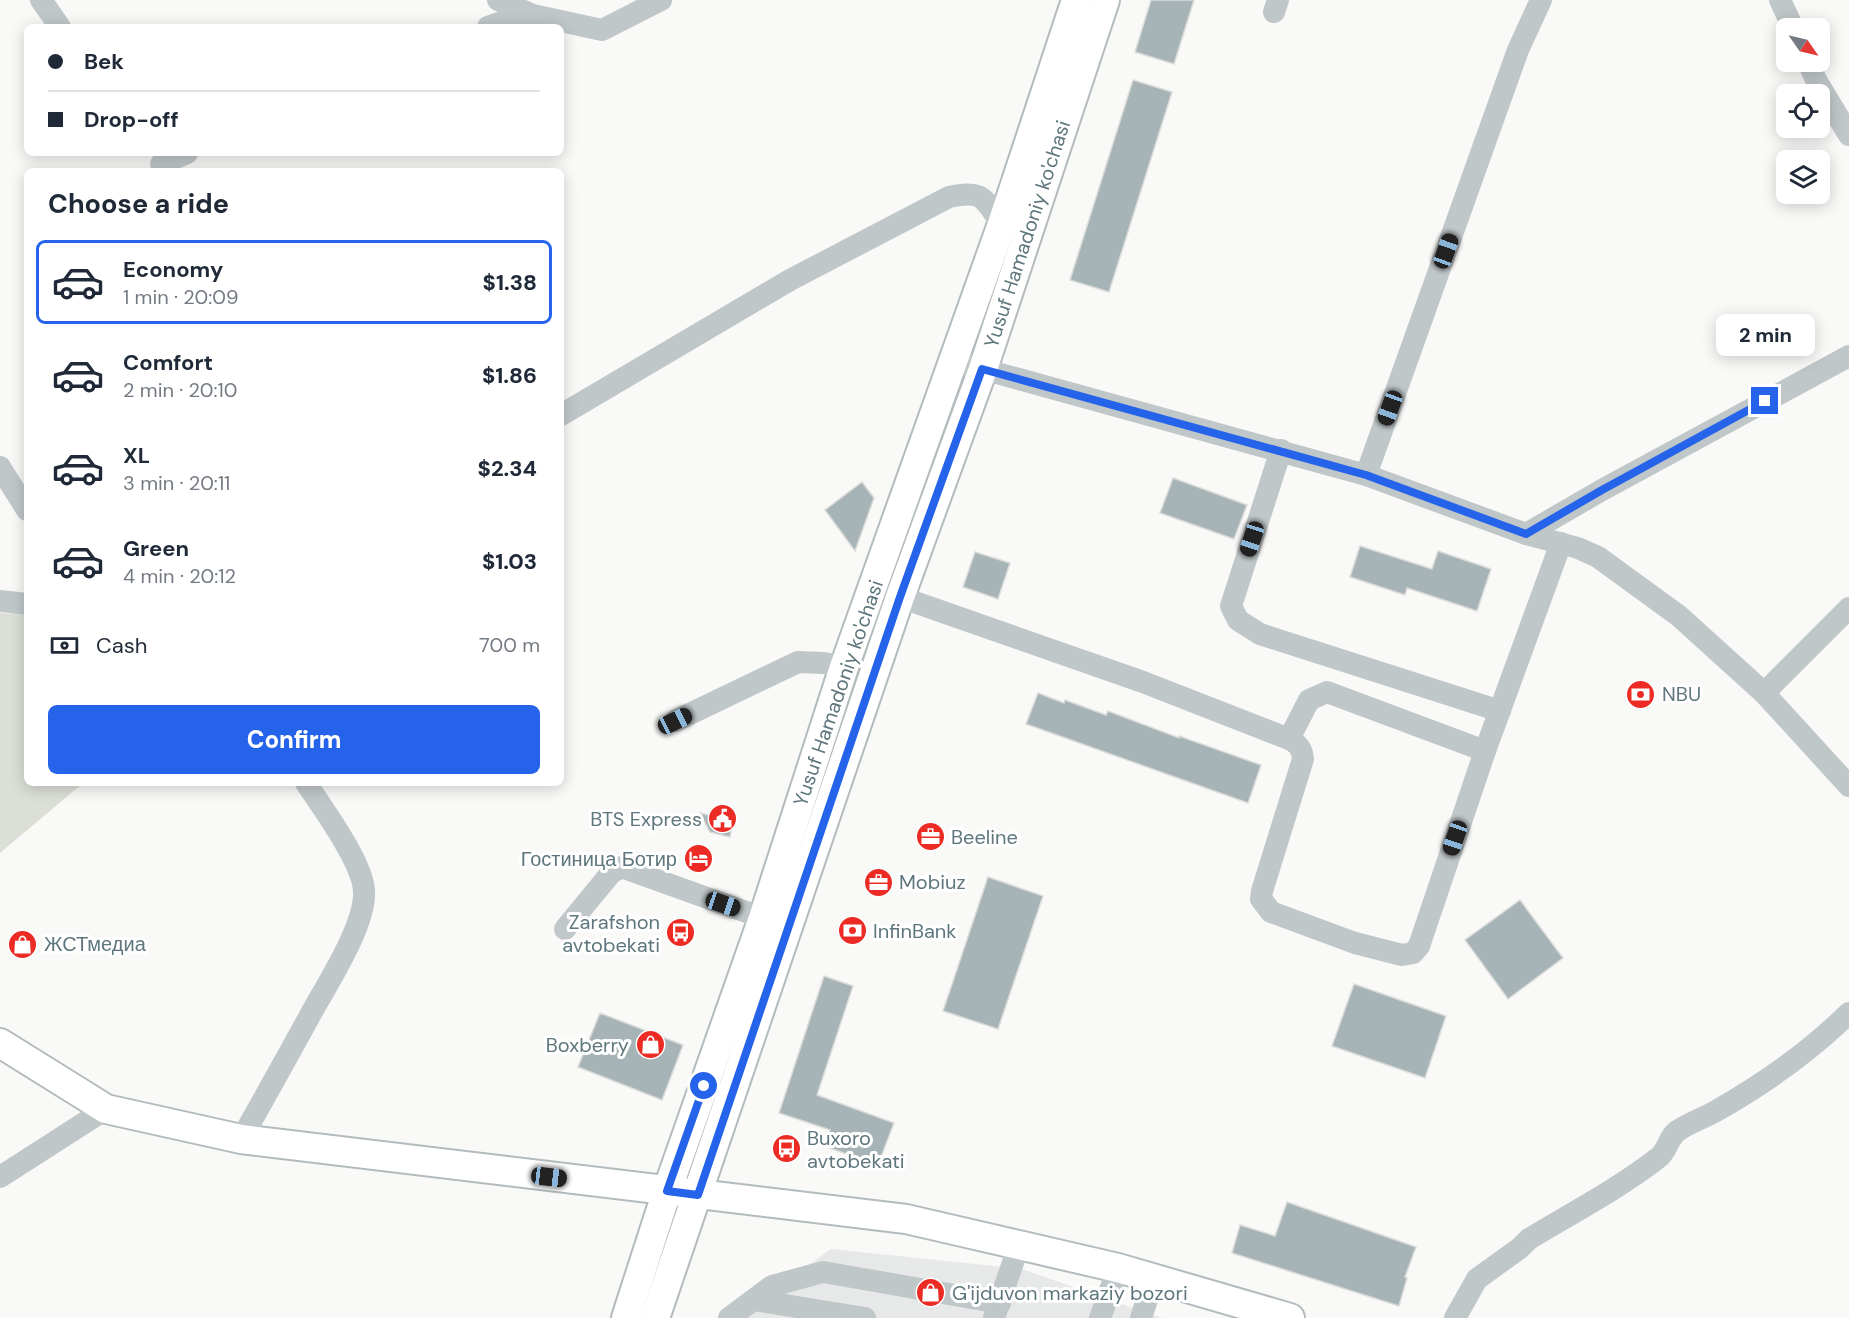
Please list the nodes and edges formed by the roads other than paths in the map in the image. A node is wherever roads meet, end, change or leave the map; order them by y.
1 (41, 0) edge
2 (498, 0) edge
3 (661, 0) edge
4 (1076, 0) edge
5 (1105, 0) edge
6 (1541, 0) edge
7 (1780, 0) edge
8 (533, 15) junction
9 (1788, 18) edge
10 (58, 24) edge
11 (497, 24) edge
12 (1812, 72) edge
13 (1849, 135) edge
14 (180, 156) edge
15 (160, 163) edge
16 (1002, 224) junction
17 (1848, 358) edge
18 (952, 360) junction
19 (982, 369) junction
20 (564, 413) edge
21 (1281, 450) junction
22 (0, 467) edge
23 (1366, 475) junction
24 (0, 489) edge
25 (24, 505) edge
26 (24, 507) edge
27 (1526, 534) junction
28 (1561, 543) junction
29 (900, 597) junction
30 (0, 602) edge
31 (24, 604) edge
32 (1849, 608) edge
33 (844, 667) junction
34 (1764, 693) junction
35 (1500, 711) junction
36 (675, 721) dead end
37 (1289, 738) junction
38 (1485, 751) junction
39 (308, 786) edge
40 (1849, 786) edge
41 (764, 918) junction
42 (565, 929) dead end
43 (1849, 1013) edge
44 (0, 1043) edge
45 (106, 1109) junction
46 (242, 1139) junction
47 (0, 1177) edge
48 (667, 1191) junction
49 (698, 1195) junction
50 (1019, 1245) junction
51 (1118, 1268) junction
52 (1154, 1278) junction
53 (754, 1300) junction
54 (997, 1310) edge
55 (626, 1318) edge
56 (655, 1318) edge
57 (730, 1318) edge
58 (866, 1318) edge
59 (1100, 1318) edge
60 (1141, 1318) edge
61 (1290, 1318) edge
62 (1455, 1318) edge

1 - 10 street
2 - 8 street
3 - 8 street
4 - 16 main road, Yusuf Hamadoniy ko'chasi
5 - 19 main road, Yusuf Hamadoniy ko'chasi
6 - 23 street
7 - 9 street
8 - 11 street
12 - 13 street
14 - 15 street
16 - 18 main road, Yusuf Hamadoniy ko'chasi
16 - 20 street
17 - 27 street
18 - 19 street
18 - 33 main road, Yusuf Hamadoniy ko'chasi
19 - 21 street
19 - 29 main road, Yusuf Hamadoniy ko'chasi
21 - 23 street
21 - 35 street
22 - 25 street
23 - 27 street
24 - 26 street
27 - 28 street
28 - 34 street
28 - 35 street
29 - 37 street
29 - 49 main road, Yusuf Hamadoniy ko'chasi
30 - 31 street
32 - 34 street
33 - 36 street
33 - 41 main road, Yusuf Hamadoniy ko'chasi
34 - 40 street
35 - 38 street
37 - 38 street
37 - 38 street
39 - 46 street
41 - 42 street
41 - 48 main road, Yusuf Hamadoniy ko'chasi
43 - 62 street
44 - 45 main road
45 - 46 main road
45 - 47 street
46 - 48 main road
48 - 49 main road
48 - 55 main road, Yusuf Hamadoniy ko'chasi
49 - 50 main road
49 - 56 main road, Yusuf Hamadoniy ko'chasi
50 - 51 main road
50 - 54 street
51 - 52 main road
51 - 59 street
52 - 60 street
52 - 61 main road
53 - 54 street
53 - 57 street
53 - 58 street

